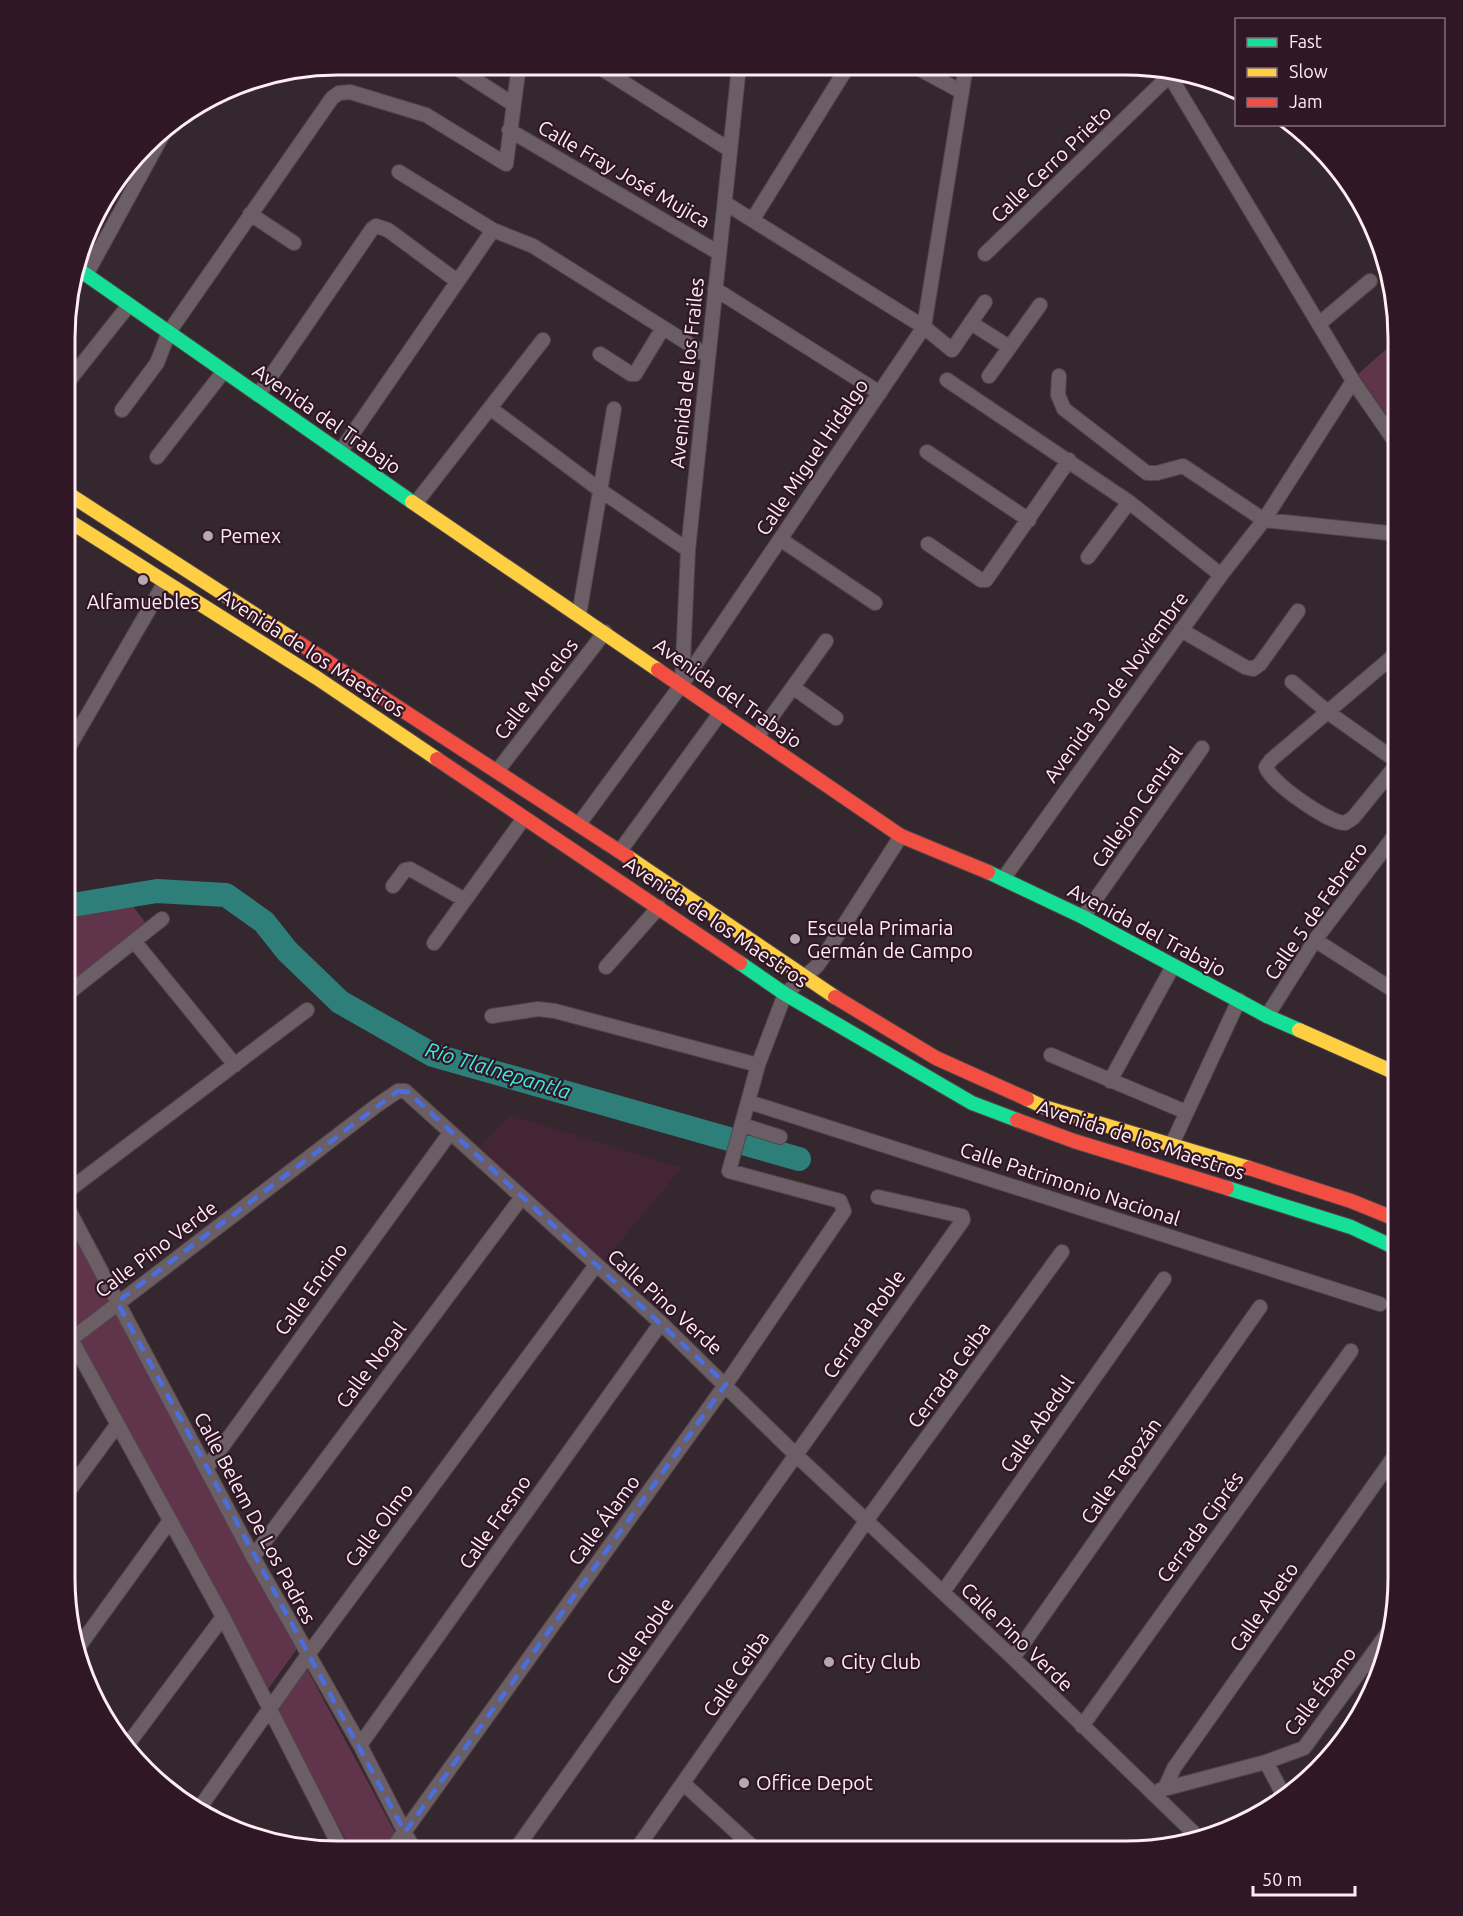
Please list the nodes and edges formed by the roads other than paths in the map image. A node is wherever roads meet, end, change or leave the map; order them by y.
1 (468, 75) edge
2 (517, 75) edge
3 (612, 75) edge
4 (738, 75) edge
5 (842, 75) edge
6 (931, 75) edge
7 (965, 75) edge
8 (1162, 77) edge
9 (1171, 79) edge
10 (962, 92) junction
11 (513, 104) junction
12 (509, 130) junction
13 (730, 150) junction
14 (153, 151) edge
15 (399, 172) dead end
16 (725, 203) junction
17 (250, 214) junction
18 (753, 219) junction
19 (493, 230) junction
20 (294, 243) dead end
21 (719, 253) junction
22 (985, 254) dead end
23 (85, 267) edge
24 (83, 273) edge
25 (457, 281) junction
26 (1370, 281) dead end
27 (715, 289) junction
28 (985, 302) dead end
29 (129, 305) junction
30 (1040, 305) dead end
31 (970, 323) junction
32 (1320, 323) junction
33 (924, 327) junction
34 (663, 328) junction
35 (169, 332) junction
36 (543, 340) dead end
37 (1009, 347) junction
38 (600, 354) dead end
39 (708, 356) junction
40 (224, 371) junction
41 (75, 373) edge
42 (989, 376) dead end
43 (1059, 376) dead end
44 (947, 380) dead end
45 (1353, 381) junction
46 (880, 393) junction
47 (258, 395) junction
48 (490, 408) junction
49 (614, 409) dead end
50 (122, 410) dead end
51 (1388, 432) edge
52 (340, 452) junction
53 (927, 452) dead end
54 (157, 457) dead end
55 (1069, 460) junction
56 (600, 490) junction
57 (75, 498) edge
58 (1129, 502) junction
59 (415, 504) junction
60 (1029, 520) junction
61 (1264, 520) junction
62 (75, 525) edge
63 (1388, 533) edge
64 (780, 539) junction
65 (928, 544) dead end
66 (687, 550) junction
67 (1088, 557) dead end
68 (1217, 572) junction
69 (165, 582) junction
70 (875, 603) dead end
71 (1298, 611) dead end
72 (579, 615) junction
73 (1181, 630) junction
74 (605, 632) junction
75 (826, 641) dead end
76 (1388, 661) edge
77 (1292, 682) dead end
78 (682, 684) junction
79 (794, 688) junction
80 (721, 712) junction
81 (1329, 713) junction
82 (836, 718) dead end
83 (75, 737) edge
84 (757, 737) junction
85 (1202, 748) dead end
86 (1388, 755) edge
87 (498, 770) junction
88 (1388, 774) edge
89 (524, 818) junction
90 (579, 824) junction
91 (901, 836) junction
92 (1388, 844) edge
93 (620, 851) junction
94 (1003, 879) junction
95 (393, 886) dead end
96 (465, 900) junction
97 (660, 907) junction
98 (1083, 917) junction
99 (162, 919) dead end
100 (1315, 940) junction
101 (134, 941) junction
102 (434, 943) dead end
103 (1173, 966) junction
104 (606, 967) dead end
105 (804, 978) junction
106 (1388, 987) edge
107 (75, 988) edge
108 (785, 994) junction
109 (1239, 1000) junction
110 (307, 1010) dead end
111 (492, 1016) dead end
112 (1267, 1016) junction
113 (1051, 1055) dead end
114 (235, 1065) junction
115 (758, 1065) junction
116 (1388, 1070) edge
117 (1110, 1081) junction
118 (749, 1102) junction
119 (1186, 1112) junction
120 (741, 1130) junction
121 (450, 1133) junction
122 (780, 1137) dead end
123 (1172, 1144) junction
124 (75, 1185) edge
125 (522, 1197) junction
126 (878, 1197) dead end
127 (1388, 1216) edge
128 (75, 1222) edge
129 (1388, 1244) edge
130 (1062, 1252) dead end
131 (596, 1265) junction
132 (1164, 1279) dead end
133 (117, 1302) junction
134 (1380, 1304) dead end
135 (1260, 1307) dead end
136 (661, 1323) junction
137 (75, 1331) edge
138 (75, 1351) edge
139 (1351, 1351) dead end
140 (726, 1384) junction
141 (117, 1425) junction
142 (796, 1455) junction
143 (1388, 1464) edge
144 (206, 1469) junction
145 (75, 1482) edge
146 (868, 1521) junction
147 (169, 1522) junction
148 (253, 1557) junction
149 (943, 1592) junction
150 (223, 1617) junction
151 (83, 1642) edge
152 (1379, 1645) edge
153 (307, 1656) junction
154 (1013, 1658) junction
155 (268, 1710) junction
156 (1082, 1726) junction
157 (131, 1740) edge
158 (360, 1745) junction
159 (1266, 1762) junction
160 (683, 1783) junction
161 (1281, 1790) edge
162 (1159, 1791) junction
163 (202, 1804) edge
164 (405, 1832) junction
165 (1193, 1832) edge
166 (337, 1841) edge
167 (398, 1841) edge
168 (410, 1841) edge
169 (521, 1841) edge
170 (642, 1841) edge
171 (746, 1841) edge

1 - 11 street
2 - 11 street
3 - 13 street
4 - 13 street, Avenida de los Frailes
5 - 18 street
6 - 10 street
7 - 10 street, Calle Miguel Hidalgo
8 - 22 street, Calle Cerro Prieto
9 - 32 street
10 - 33 street, Calle Miguel Hidalgo
11 - 12 street
12 - 17 street
12 - 21 street, Calle Fray José Mujica
13 - 16 street, Avenida de los Frailes
14 - 23 street
15 - 19 street
16 - 18 street
16 - 21 street, Avenida de los Frailes
17 - 20 street
17 - 35 street
18 - 33 street
19 - 25 street
19 - 34 street
21 - 27 street, Avenida de los Frailes
24 - 29 main road, Avenida del Trabajo
25 - 47 street
25 - 52 street
26 - 32 street
27 - 39 street, Avenida de los Frailes
27 - 46 street
28 - 31 street
29 - 35 main road, Avenida del Trabajo
29 - 41 street
30 - 37 street
31 - 33 street
31 - 37 street
32 - 45 street
33 - 46 street, Calle Miguel Hidalgo
34 - 38 street
34 - 39 street
35 - 40 main road, Avenida del Trabajo
35 - 50 street
36 - 48 street
37 - 42 street
39 - 66 street, Avenida de los Frailes
40 - 47 main road, Avenida del Trabajo
40 - 54 street
43 - 61 street
44 - 55 street
45 - 51 street
45 - 61 street, Avenida 30 de Noviembre
46 - 64 street, Calle Miguel Hidalgo
47 - 52 main road, Avenida del Trabajo
48 - 56 street
48 - 59 street
49 - 56 street
52 - 59 main road, Avenida del Trabajo
53 - 60 street
55 - 58 street
55 - 60 street
56 - 66 street
56 - 72 street
57 - 87 main road, Avenida de los Maestros
58 - 67 street
58 - 68 street
59 - 72 main road, Avenida del Trabajo
60 - 65 street
61 - 63 street
61 - 68 street, Avenida 30 de Noviembre
62 - 69 main road, Avenida de los Maestros
64 - 70 street
64 - 78 street, Calle Miguel Hidalgo
66 - 78 street, Avenida de los Frailes
68 - 73 street, Avenida 30 de Noviembre
69 - 83 street
69 - 89 main road, Avenida de los Maestros
71 - 73 street
72 - 74 main road, Avenida del Trabajo
73 - 94 street, Avenida 30 de Noviembre
74 - 78 main road, Avenida del Trabajo
74 - 87 street, Calle Morelos
75 - 79 street
76 - 81 street
77 - 81 street
78 - 80 main road, Avenida del Trabajo
78 - 90 street, Calle Miguel Hidalgo
79 - 82 street
79 - 84 street
80 - 84 main road, Avenida del Trabajo
80 - 93 street
81 - 86 street
81 - 88 street
84 - 91 main road, Avenida del Trabajo
85 - 98 street, Callejon Central
87 - 90 main road, Avenida de los Maestros
89 - 96 street
89 - 97 main road, Avenida de los Maestros
90 - 93 main road, Avenida de los Maestros
91 - 94 main road, Avenida del Trabajo
91 - 105 street
92 - 100 street, Calle 5 de Febrero
93 - 105 main road, Avenida de los Maestros
94 - 98 main road, Avenida del Trabajo
95 - 96 street
96 - 102 street
97 - 104 street
97 - 108 main road, Avenida de los Maestros
98 - 103 main road, Avenida del Trabajo
99 - 101 street
100 - 106 street
100 - 112 street, Calle 5 de Febrero
101 - 107 street
101 - 114 street
103 - 109 main road, Avenida del Trabajo
103 - 117 street
105 - 108 street
105 - 123 main road, Avenida de los Maestros
108 - 115 street
108 - 129 main road, Avenida de los Maestros
109 - 112 main road, Avenida del Trabajo
109 - 119 street
110 - 114 street
111 - 115 street
112 - 116 main road, Avenida del Trabajo
113 - 117 street
114 - 124 street
115 - 118 street
117 - 119 street
118 - 120 street
118 - 134 street, Calle Patrimonio Nacional
119 - 123 street
120 - 122 street
120 - 140 street, Calle Álamo
121 - 125 street, Calle Pino Verde
121 - 133 street, Calle Pino Verde
121 - 144 street, Calle Encino
123 - 127 main road, Avenida de los Maestros
125 - 131 street, Calle Pino Verde
125 - 148 street, Calle Nogal
126 - 142 street, Cerrada Roble
128 - 133 street, Calle Belem De Los Padres
130 - 146 street, Cerrada Ceiba
131 - 136 street, Calle Pino Verde
131 - 153 street, Calle Olmo
132 - 149 street, Calle Abedul
133 - 137 street, Calle Pino Verde
133 - 144 street, Calle Belem De Los Padres
135 - 154 street, Calle Tepozán
136 - 140 street, Calle Pino Verde
136 - 158 street, Calle Fresno
138 - 141 street
139 - 156 street, Cerrada Ciprés
140 - 142 street, Calle Pino Verde
140 - 164 street, Calle Álamo
141 - 145 street
141 - 147 street
142 - 146 street, Calle Pino Verde
142 - 169 street, Calle Roble
143 - 162 street, Calle Abeto
144 - 148 street, Calle Belem De Los Padres
146 - 149 street, Calle Pino Verde
146 - 160 street, Calle Ceiba
147 - 150 street
147 - 151 street
148 - 153 street, Calle Belem De Los Padres
149 - 154 street, Calle Pino Verde
150 - 155 street
150 - 157 street
152 - 159 street, Calle Ébano
153 - 155 street, Calle Olmo
153 - 158 street, Calle Belem De Los Padres
154 - 156 street, Calle Pino Verde
155 - 163 street, Calle Olmo
155 - 166 street
156 - 162 street, Calle Pino Verde
158 - 164 street, Calle Belem De Los Padres
159 - 161 street
159 - 162 street, Calle Ébano
160 - 170 street, Calle Ceiba
160 - 171 street
162 - 165 street, Calle Pino Verde
164 - 167 street, Calle Álamo
164 - 168 street, Calle Belem De Los Padres

